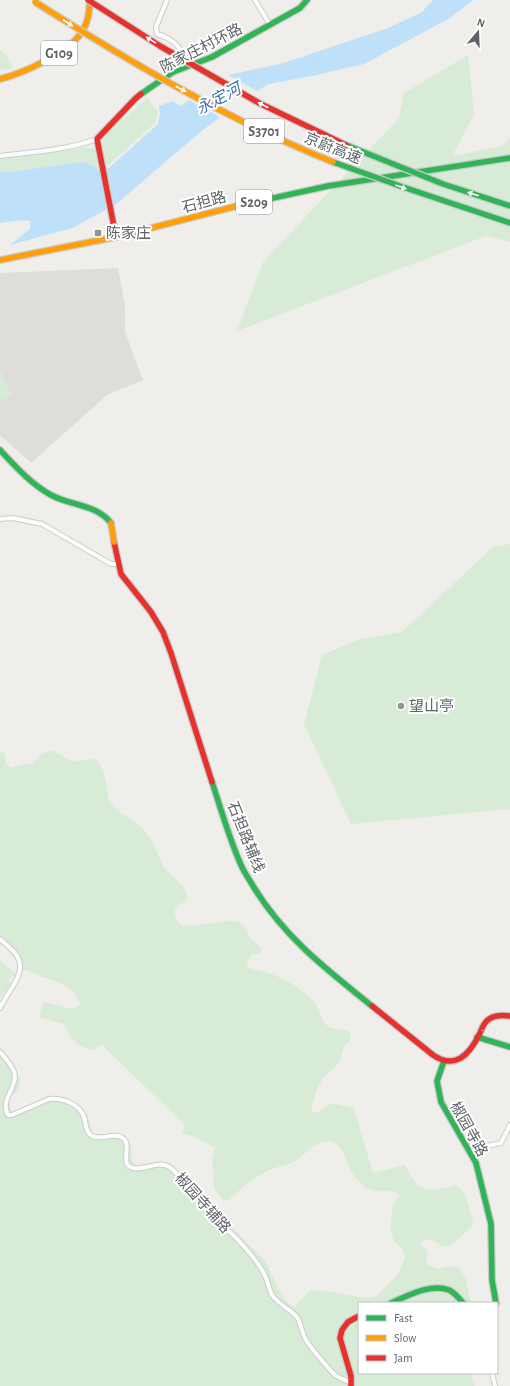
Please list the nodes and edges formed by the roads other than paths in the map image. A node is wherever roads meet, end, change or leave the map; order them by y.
1 (89, 0) edge
2 (167, 0) edge
3 (255, 0) edge
4 (307, 0) edge
5 (34, 1) edge
6 (270, 25) junction
7 (191, 66) junction
8 (0, 79) edge
9 (97, 139) junction
10 (0, 156) edge
11 (510, 158) edge
12 (510, 206) edge
13 (510, 223) edge
14 (116, 238) junction
15 (0, 260) edge
16 (0, 450) edge
17 (0, 519) edge
18 (118, 564) junction
19 (0, 939) edge
20 (0, 1008) edge
21 (510, 1016) edge
22 (477, 1037) junction
23 (510, 1046) edge
24 (0, 1052) edge
25 (444, 1061) junction
26 (510, 1125) edge
27 (469, 1152) junction
28 (394, 1302) edge
29 (462, 1302) edge
30 (496, 1302) edge
31 (358, 1316) edge
32 (492, 1374) edge
33 (351, 1384) edge
34 (495, 1386) edge

1 - 8 main road, G109
12 -> 1 main road, 京蔚高速 / S3701, bridge
2 - 7 street
3 - 6 street
4 - 6 main road, 陈家庄村环路
5 -> 13 main road, 京蔚高速 / S3701, bridge
6 - 7 main road, 陈家庄村环路
7 - 9 main road, 陈家庄村环路
9 - 10 street
9 - 14 main road
11 - 14 main road, 石担路 / S209
14 - 15 main road, 石担路 / S209
16 - 18 main road, 石担路辅线, bridge
17 - 18 street
18 - 25 main road, 石担路辅线
19 - 20 street
21 - 22 main road
22 - 23 main road
22 - 25 main road
24 - 33 street, 椒园寺辅路
25 - 27 main road, 椒园寺路
26 - 27 street
27 - 30 main road, 椒园寺路
28 - 29 main road
31 - 33 main road
32 - 34 street

